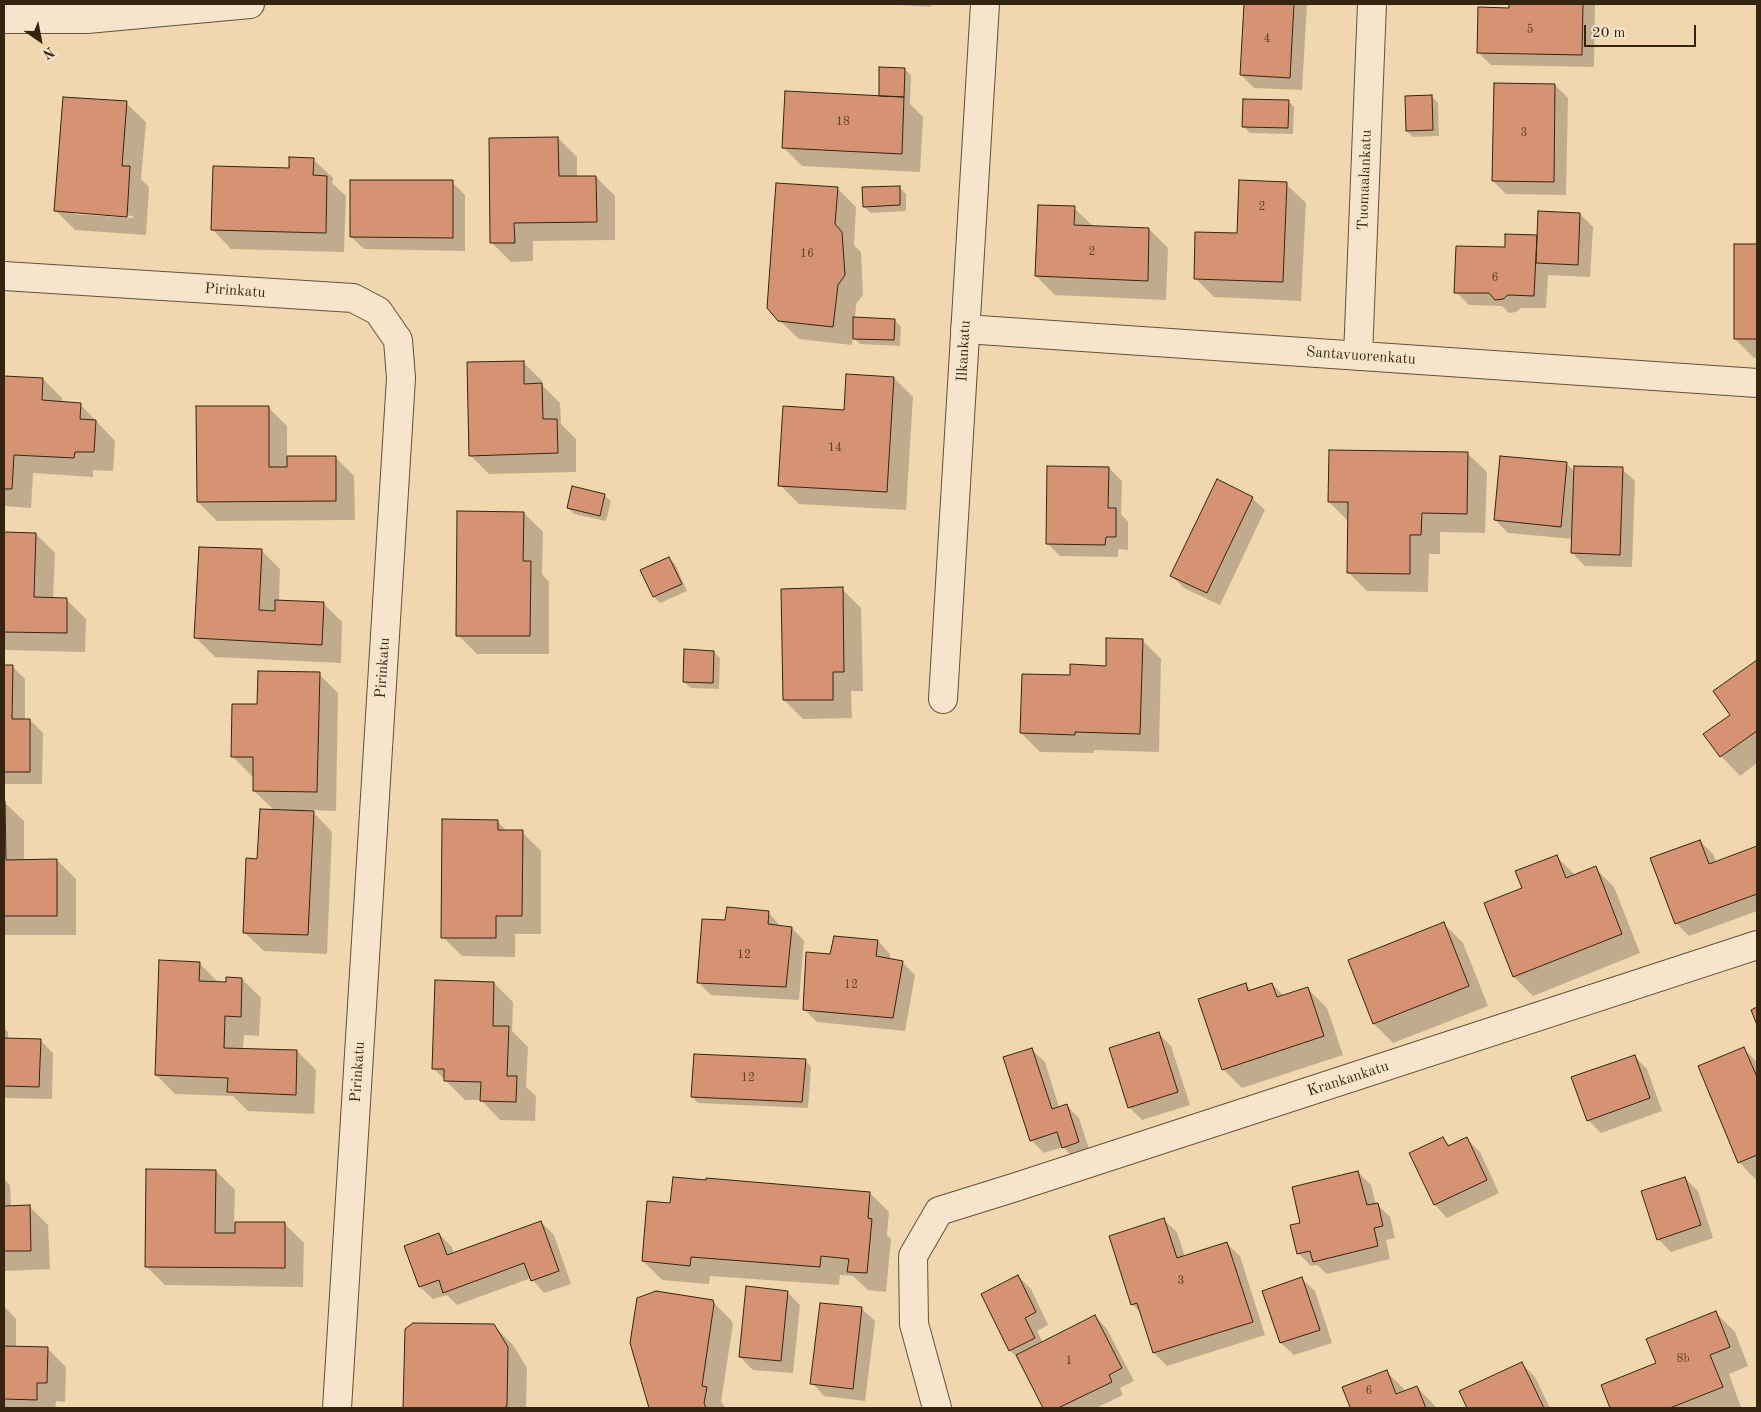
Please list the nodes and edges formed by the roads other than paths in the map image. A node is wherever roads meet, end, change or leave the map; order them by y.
1 (250, 4) edge
2 (985, 4) edge
3 (1372, 4) edge
4 (4, 19) edge
5 (4, 276) edge
6 (965, 329) junction
7 (1358, 356) junction
8 (1757, 383) edge
9 (943, 699) dead end
10 (1757, 945) edge
11 (337, 1408) edge
12 (937, 1408) edge

1 - 4 street
2 - 6 street, Ilkankatu
3 - 7 street, Tuomaalankatu
5 - 11 street, Pirinkatu
6 - 7 street, Santavuorenkatu
6 - 9 street, Ilkankatu
7 - 8 street, Santavuorenkatu
10 - 12 street, Krankankatu

